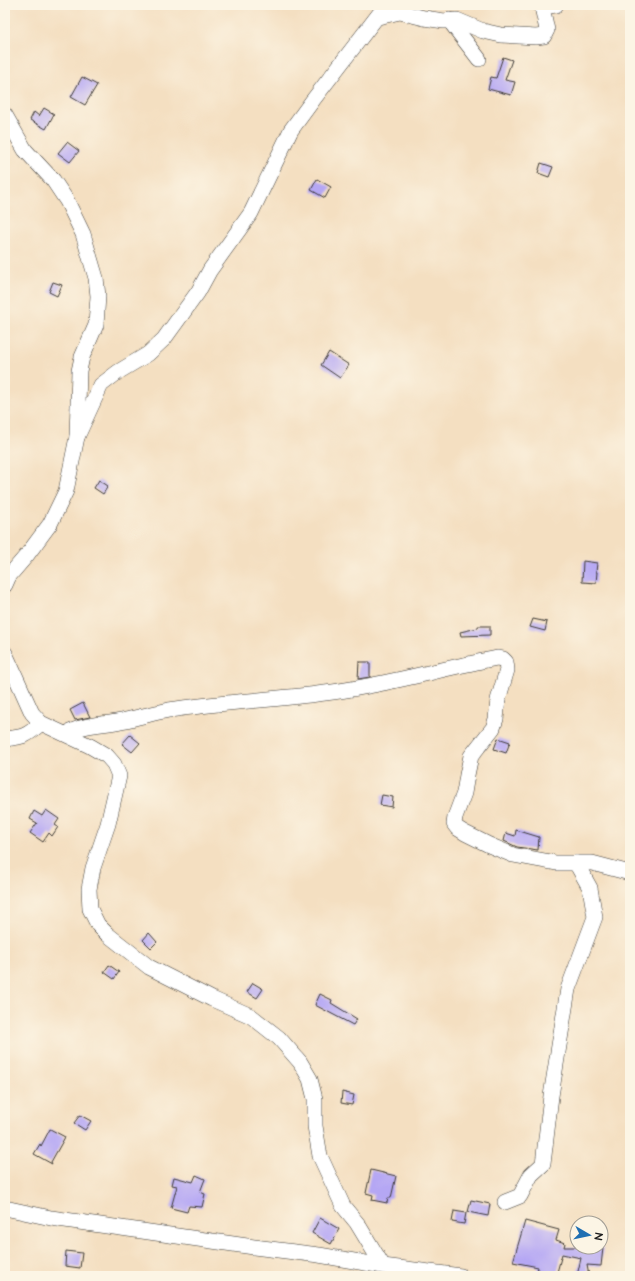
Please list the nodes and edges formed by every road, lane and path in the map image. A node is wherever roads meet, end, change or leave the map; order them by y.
1 (547, 6) edge
2 (382, 11) edge
3 (449, 20) junction
4 (480, 59) dead end
5 (5, 115) edge
6 (77, 437) junction
7 (5, 585) edge
8 (5, 653) edge
9 (41, 723) junction
10 (66, 734) junction
11 (5, 740) edge
12 (576, 863) junction
13 (630, 873) edge
14 (505, 1202) dead end
15 (5, 1208) edge
16 (390, 1270) edge
17 (461, 1276) edge

1 - 3 street
2 - 3 street
2 - 6 street
3 - 4 street
5 - 6 street
6 - 7 street
8 - 9 street
9 - 10 street
9 - 11 street
10 - 12 street
10 - 16 street
12 - 13 street
12 - 14 street
15 - 16 street
16 - 17 street

